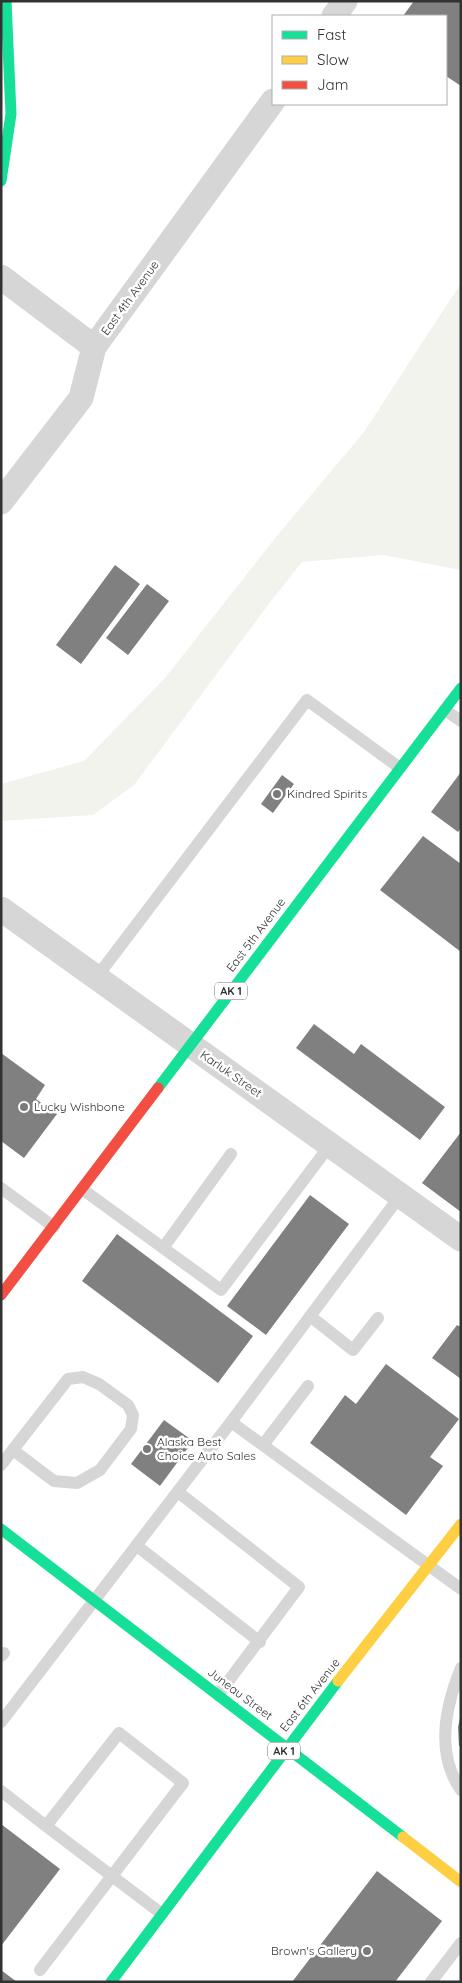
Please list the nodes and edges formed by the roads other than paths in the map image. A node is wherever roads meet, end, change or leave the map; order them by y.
1 (6, 1) edge
2 (345, 1) edge
3 (335, 15) edge
4 (272, 101) edge
5 (1, 180) edge
6 (1, 276) edge
7 (94, 347) junction
8 (1, 502) edge
9 (461, 688) edge
10 (445, 710) junction
11 (461, 722) edge
12 (400, 768) junction
13 (1, 908) edge
14 (96, 978) junction
15 (190, 1046) junction
16 (330, 1145) junction
17 (231, 1154) dead end
18 (1, 1188) edge
19 (82, 1189) junction
20 (400, 1196) junction
21 (54, 1227) junction
22 (461, 1239) edge
23 (163, 1248) junction
24 (1, 1295) edge
25 (310, 1316) junction
26 (378, 1318) dead end
27 (308, 1386) dead end
28 (232, 1422) junction
29 (263, 1445) junction
30 (13, 1450) junction
31 (1, 1465) edge
32 (178, 1492) junction
33 (461, 1524) edge
34 (1, 1529) edge
35 (137, 1546) junction
36 (429, 1565) junction
37 (461, 1589) edge
38 (95, 1601) junction
39 (260, 1642) junction
40 (461, 1668) edge
41 (218, 1695) junction
42 (1, 1722) edge
43 (286, 1748) junction
44 (461, 1790) edge
45 (1, 1791) edge
46 (46, 1826) junction
47 (112, 1875) junction
48 (461, 1882) edge
49 (162, 1914) junction
50 (461, 1942) edge
51 (40, 1970) dead end
52 (111, 1982) edge
53 (431, 1982) edge

1 - 5 main road
2 - 3 street
4 - 7 street, East 4th Avenue
6 - 7 street
7 - 8 street, East 4th Avenue
9 - 10 main road, East 5th Avenue / AK 1
10 - 11 lane
10 - 12 main road, East 5th Avenue / AK 1
12 - 14 lane
12 - 15 main road, East 5th Avenue / AK 1
13 - 14 street, Karluk Street
14 - 15 street, Karluk Street
15 - 16 street, Karluk Street
15 - 19 main road, East 5th Avenue / AK 1
16 - 20 street, Karluk Street
16 - 23 lane
17 - 23 lane
18 - 21 lane
19 - 21 main road, East 5th Avenue / AK 1
19 - 23 lane
20 - 22 street, Karluk Street
20 - 25 lane
21 - 24 main road, East 5th Avenue / AK 1
25 - 26 lane
25 - 28 lane
27 - 29 lane
28 - 29 lane
28 - 32 lane
29 - 36 lane
30 - 30 lane
30 - 31 lane
32 - 35 lane
32 - 39 lane
33 - 36 main road, East 6th Avenue / AK 1
34 - 38 main road, Juneau Street
35 - 38 lane
35 - 39 lane
36 - 37 lane
36 - 43 main road, East 6th Avenue / AK 1
38 - 41 main road, Juneau Street
38 - 42 lane
39 - 41 lane
40 - 44 lane
41 - 43 main road, Juneau Street
43 - 48 main road, Juneau Street
43 - 49 main road, East 6th Avenue / AK 1
45 - 46 lane
46 - 47 lane
46 - 47 lane
47 - 49 lane
47 - 51 lane
49 - 52 main road, East 6th Avenue / AK 1
50 - 53 lane

